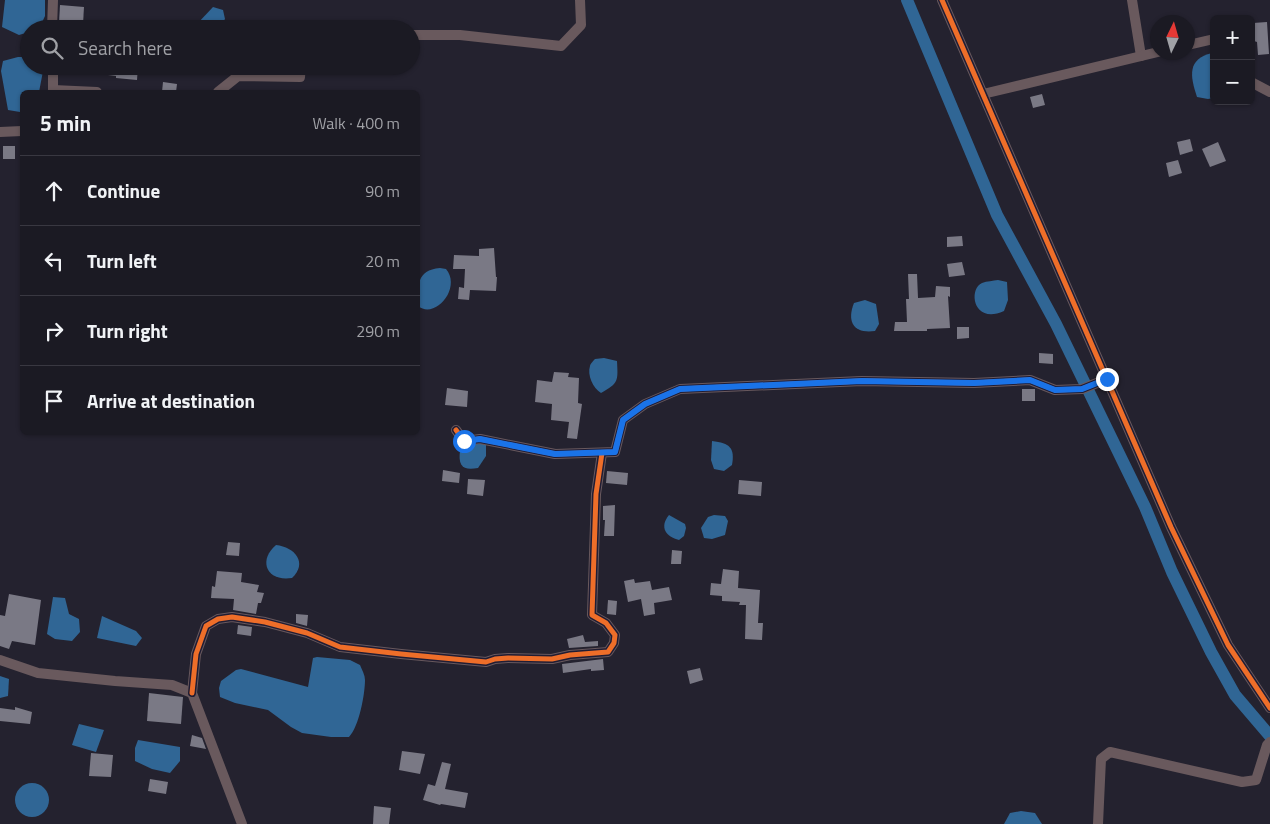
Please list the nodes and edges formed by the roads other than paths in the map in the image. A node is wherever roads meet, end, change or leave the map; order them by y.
1 (53, 0) edge
2 (580, 0) edge
3 (942, 0) edge
4 (1132, 0) edge
5 (52, 20) edge
6 (420, 34) edge
7 (1210, 40) edge
8 (1195, 43) edge
9 (1150, 54) edge
10 (1141, 56) junction
11 (53, 75) edge
12 (300, 75) edge
13 (1255, 84) edge
14 (53, 90) edge
15 (220, 90) edge
16 (1270, 92) edge
17 (983, 94) junction
18 (20, 131) edge
19 (0, 132) edge
20 (1104, 380) junction
21 (456, 430) dead end
22 (602, 452) junction
23 (0, 660) edge
24 (192, 693) junction
25 (1270, 708) edge
26 (1269, 743) edge
27 (242, 824) edge
28 (1098, 824) edge

1 - 5 street
2 - 6 street
3 - 17 street
4 - 10 street
7 - 8 street
9 - 10 street
10 - 17 street
11 - 14 street
12 - 15 street
13 - 16 street
17 - 20 street
18 - 19 street
20 - 22 street
20 - 25 street
21 - 22 street
22 - 24 street
23 - 24 street
24 - 27 street
26 - 28 street

